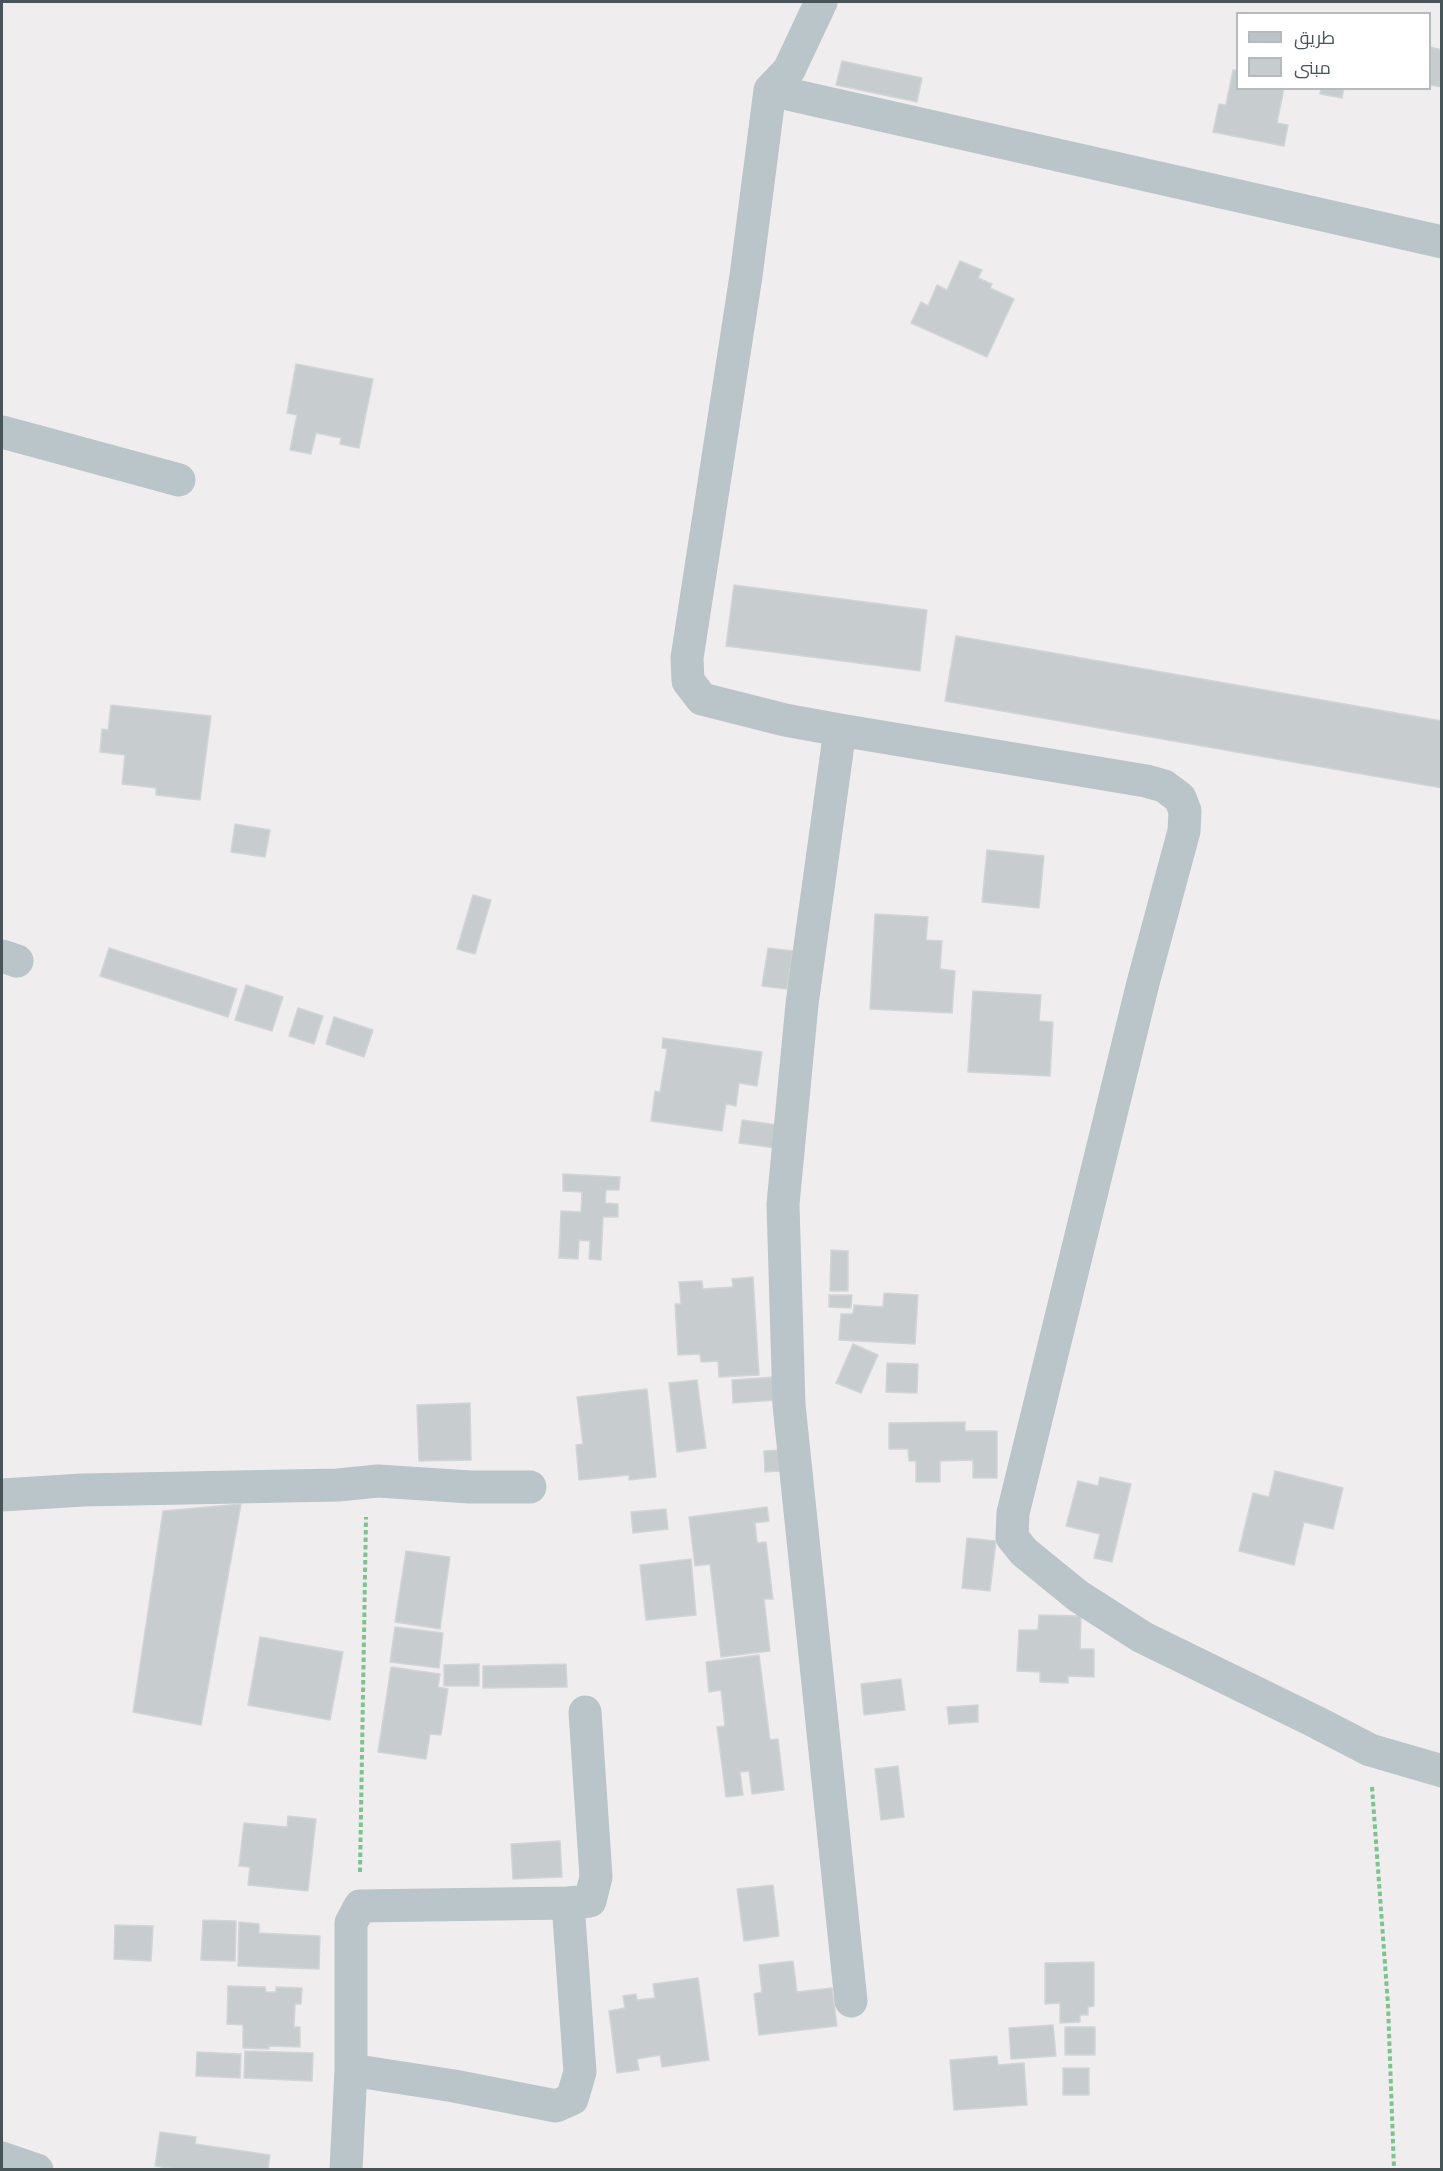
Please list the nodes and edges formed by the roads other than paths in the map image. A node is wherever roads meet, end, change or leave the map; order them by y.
1 (821, 2) edge
2 (770, 90) junction
3 (1442, 242) edge
4 (2, 432) edge
5 (179, 480) dead end
6 (840, 730) junction
7 (530, 1487) dead end
8 (2, 1495) edge
9 (585, 1712) dead end
10 (1442, 1771) edge
11 (567, 1903) junction
12 (851, 2001) dead end
13 (351, 2070) junction
14 (2, 2157) edge
15 (38, 2169) edge
16 (346, 2169) edge

1 - 2 street
2 - 3 street
2 - 6 street
4 - 5 street
6 - 10 street
6 - 12 street
7 - 8 street
9 - 11 street
11 - 13 street
11 - 13 street
13 - 16 street
14 - 15 street

